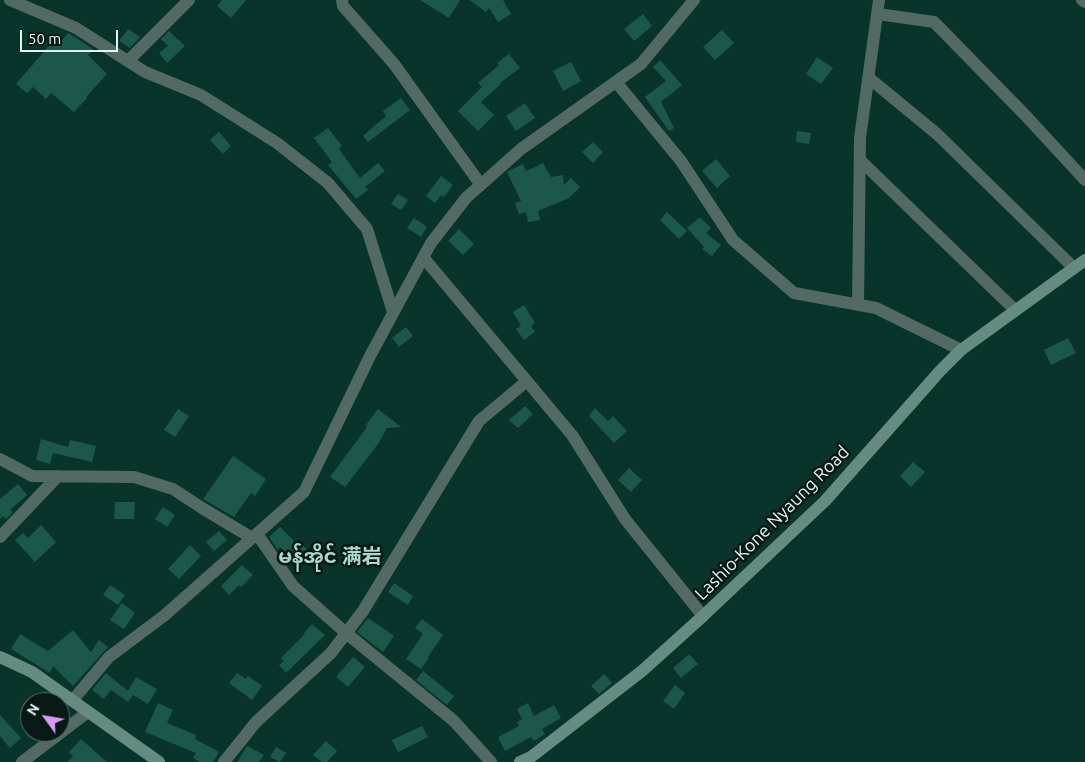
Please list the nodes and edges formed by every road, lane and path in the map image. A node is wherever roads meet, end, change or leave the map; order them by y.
1 (10, 0) edge
2 (189, 0) edge
3 (342, 0) edge
4 (694, 0) edge
5 (879, 0) edge
6 (1082, 0) edge
7 (1085, 2) edge
8 (878, 14) junction
9 (128, 61) junction
10 (869, 78) junction
11 (616, 82) junction
12 (860, 160) junction
13 (1085, 180) edge
14 (481, 185) junction
15 (424, 257) junction
16 (1085, 260) edge
17 (1074, 268) junction
18 (858, 305) junction
19 (1015, 310) junction
20 (393, 312) junction
21 (961, 350) junction
22 (527, 381) junction
23 (0, 459) edge
24 (58, 476) junction
25 (255, 536) junction
26 (0, 537) edge
27 (704, 616) junction
28 (346, 634) junction
29 (0, 657) edge
30 (72, 701) junction
31 (88, 712) junction
32 (22, 762) edge
33 (159, 762) edge
34 (224, 762) edge
35 (491, 762) edge
36 (520, 762) edge

1 - 9 street
2 - 9 street
3 - 14 street
4 - 11 street
5 - 8 street
6 - 7 street
8 - 10 street
8 - 13 street
9 - 20 street
10 - 12 street
10 - 17 street
11 - 14 street
11 - 18 street
12 - 18 street
12 - 19 street
14 - 15 street
15 - 20 street
15 - 22 street
16 - 17 main road, Lashio-Kone Nyaung Road
17 - 19 main road, Lashio-Kone Nyaung Road
18 - 21 street
19 - 21 main road, Lashio-Kone Nyaung Road
20 - 25 street
21 - 27 main road, Lashio-Kone Nyaung Road
22 - 27 street
22 - 28 street
23 - 24 street
24 - 25 street
24 - 26 street
25 - 28 street
25 - 30 street
27 - 36 main road, Lashio-Kone Nyaung Road
28 - 34 street
28 - 35 street
29 - 30 main road
30 - 31 main road
31 - 32 street
31 - 33 main road

